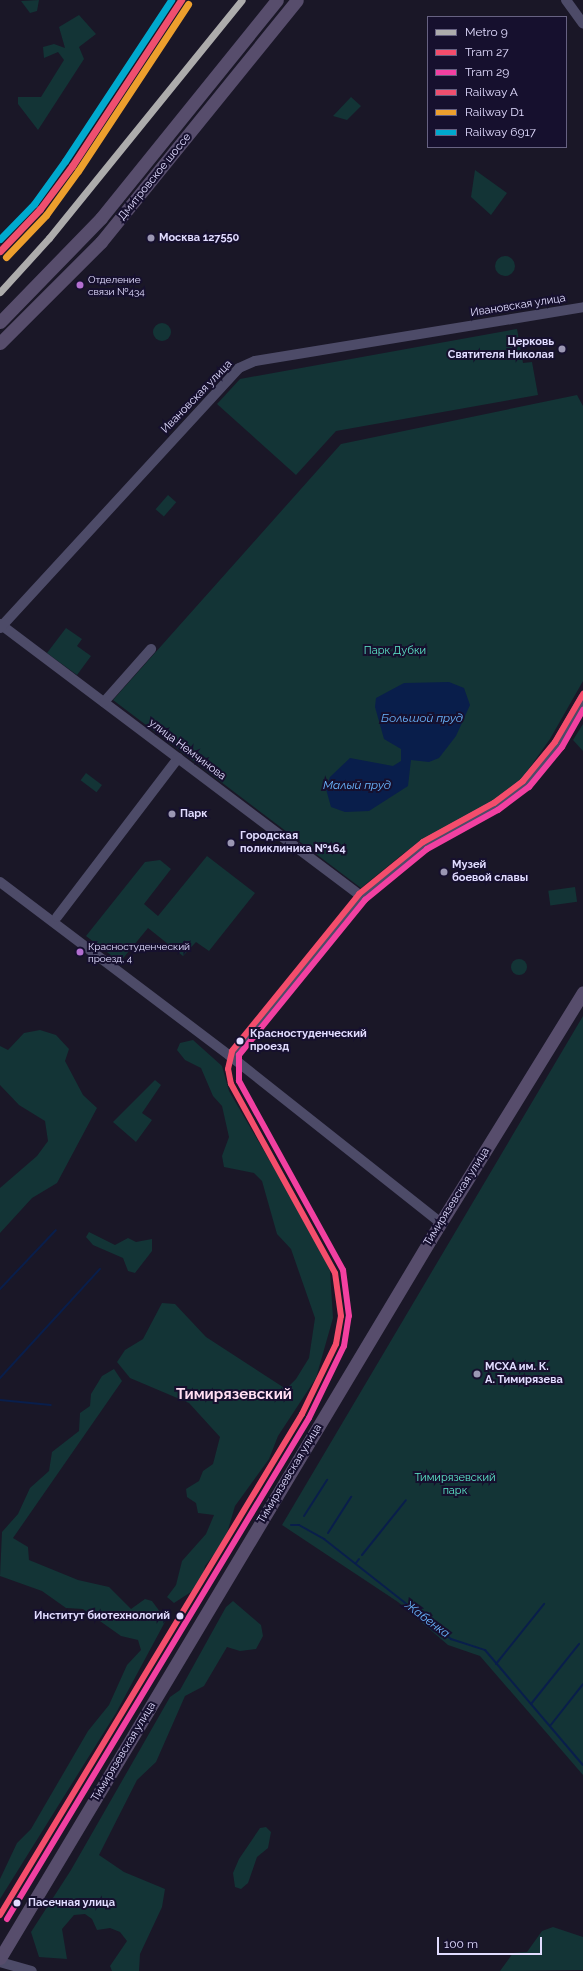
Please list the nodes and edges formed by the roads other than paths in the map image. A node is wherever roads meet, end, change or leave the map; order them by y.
1 (277, 0) edge
2 (297, 0) edge
3 (566, 0) edge
4 (583, 23) edge
5 (583, 307) edge
6 (0, 322) edge
7 (0, 343) edge
8 (1, 626) edge
9 (151, 649) dead end
10 (583, 698) edge
11 (104, 702) junction
12 (178, 758) junction
13 (0, 882) edge
14 (360, 896) junction
15 (57, 917) dead end
16 (583, 992) edge
17 (232, 1058) junction
18 (441, 1223) junction
19 (0, 1958) edge
20 (0, 1962) edge
21 (32, 1971) edge

1 - 6 main road, Дмитровское шоссе
2 - 7 main road, Дмитровское шоссе
3 - 4 street
5 - 8 street, Ивановская улица
8 - 11 street, улица Немчинова
9 - 11 street
10 - 14 street
11 - 12 street, улица Немчинова
12 - 14 street, улица Немчинова
12 - 15 street
13 - 17 street
14 - 17 street
16 - 18 main road, Тимирязевская улица
17 - 18 street
18 - 19 main road, Тимирязевская улица
20 - 21 street

